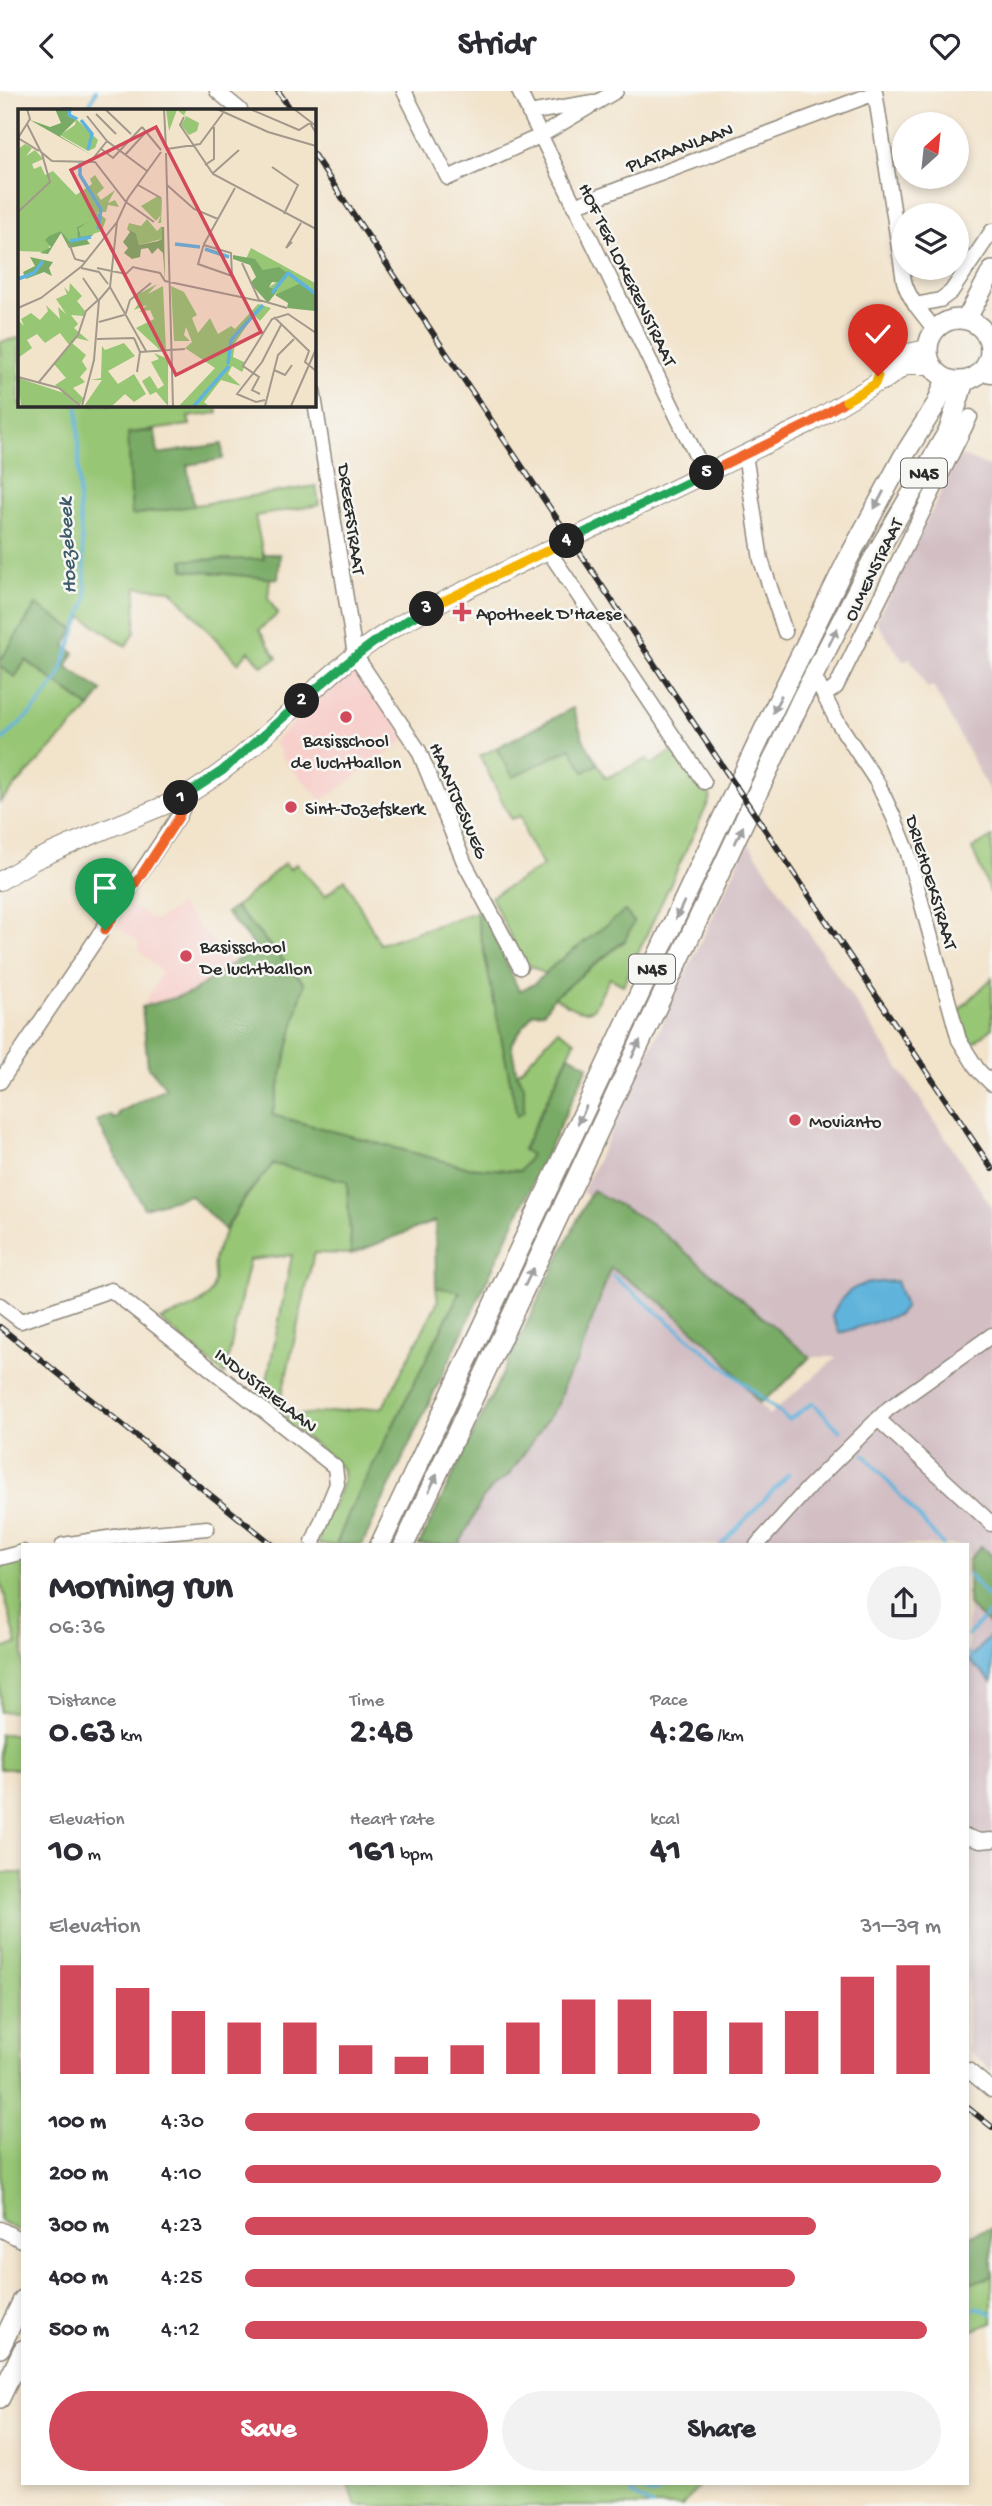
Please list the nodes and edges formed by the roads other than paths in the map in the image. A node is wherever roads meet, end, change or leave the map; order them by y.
1 (217, 91) edge
2 (404, 91) edge
3 (519, 91) edge
4 (616, 91) edge
5 (875, 92) edge
6 (236, 101) edge
7 (595, 102) junction
8 (529, 113) junction
9 (540, 136) junction
10 (575, 206) junction
11 (992, 231) edge
12 (992, 271) edge
13 (915, 305) junction
14 (966, 320) junction
15 (935, 330) junction
16 (990, 343) edge
17 (957, 370) edge
18 (315, 403) edge
19 (970, 417) dead end
20 (745, 454) junction
21 (705, 474) junction
22 (548, 550) junction
23 (785, 632) dead end
24 (355, 655) junction
25 (814, 676) junction
26 (824, 696) junction
27 (802, 698) junction
28 (704, 782) dead end
29 (180, 799) junction
30 (0, 881) edge
31 (520, 967) dead end
32 (0, 1082) edge
33 (992, 1084) edge
34 (0, 1305) edge
35 (992, 1335) edge
36 (878, 1419) junction
37 (992, 1524) edge
38 (207, 1528) dead end
39 (76, 1543) edge
40 (313, 1543) edge
41 (381, 1543) edge
42 (405, 1543) edge
43 (759, 1543) edge
44 (21, 1553) edge
45 (0, 1558) edge
46 (969, 1837) edge
47 (992, 1840) edge
48 (969, 2071) edge
49 (992, 2090) edge
50 (0, 2229) edge
51 (21, 2240) edge
52 (21, 2304) edge
53 (0, 2348) edge
54 (21, 2354) edge
55 (0, 2398) edge

1 - 6 street
2 - 9 street
3 - 8 street, HOF TER LOKERENSTRAAT
4 - 7 street
5 - 10 street, PLATAANLAAN
5 - 13 street
7 - 8 street
7 - 9 street
8 - 9 street, HOF TER LOKERENSTRAAT
9 - 10 street, HOF TER LOKERENSTRAAT
10 - 21 street, HOF TER LOKERENSTRAAT
11 - 13 street
12 - 14 highway
13 - 15 street
14 - 15 highway
14 - 16 highway
15 - 17 highway
16 - 17 highway
17 - 20 main road
25 -> 17 highway, N45
17 -> 41 highway, N45
18 - 24 street, DREEFSTRAAT
19 - 26 street, OLMENSTRAAT
20 - 21 main road
20 - 23 street
21 - 22 main road
22 - 24 main road
22 - 28 street
24 - 29 main road
24 - 31 street, HAANTJESWEG
25 - 26 street, DRIEHOEKSTRAAT
25 - 27 highway, N45
26 - 27 street
26 - 33 street, DRIEHOEKSTRAAT
42 -> 27 highway, N45
29 - 30 main road
29 - 32 street
34 - 40 street, INDUSTRIELAAN
35 - 36 street
36 - 37 street
36 - 43 street
38 - 39 street
44 - 45 street
46 - 47 street
48 - 49 street
50 - 51 street
52 - 53 highway
54 - 55 highway

